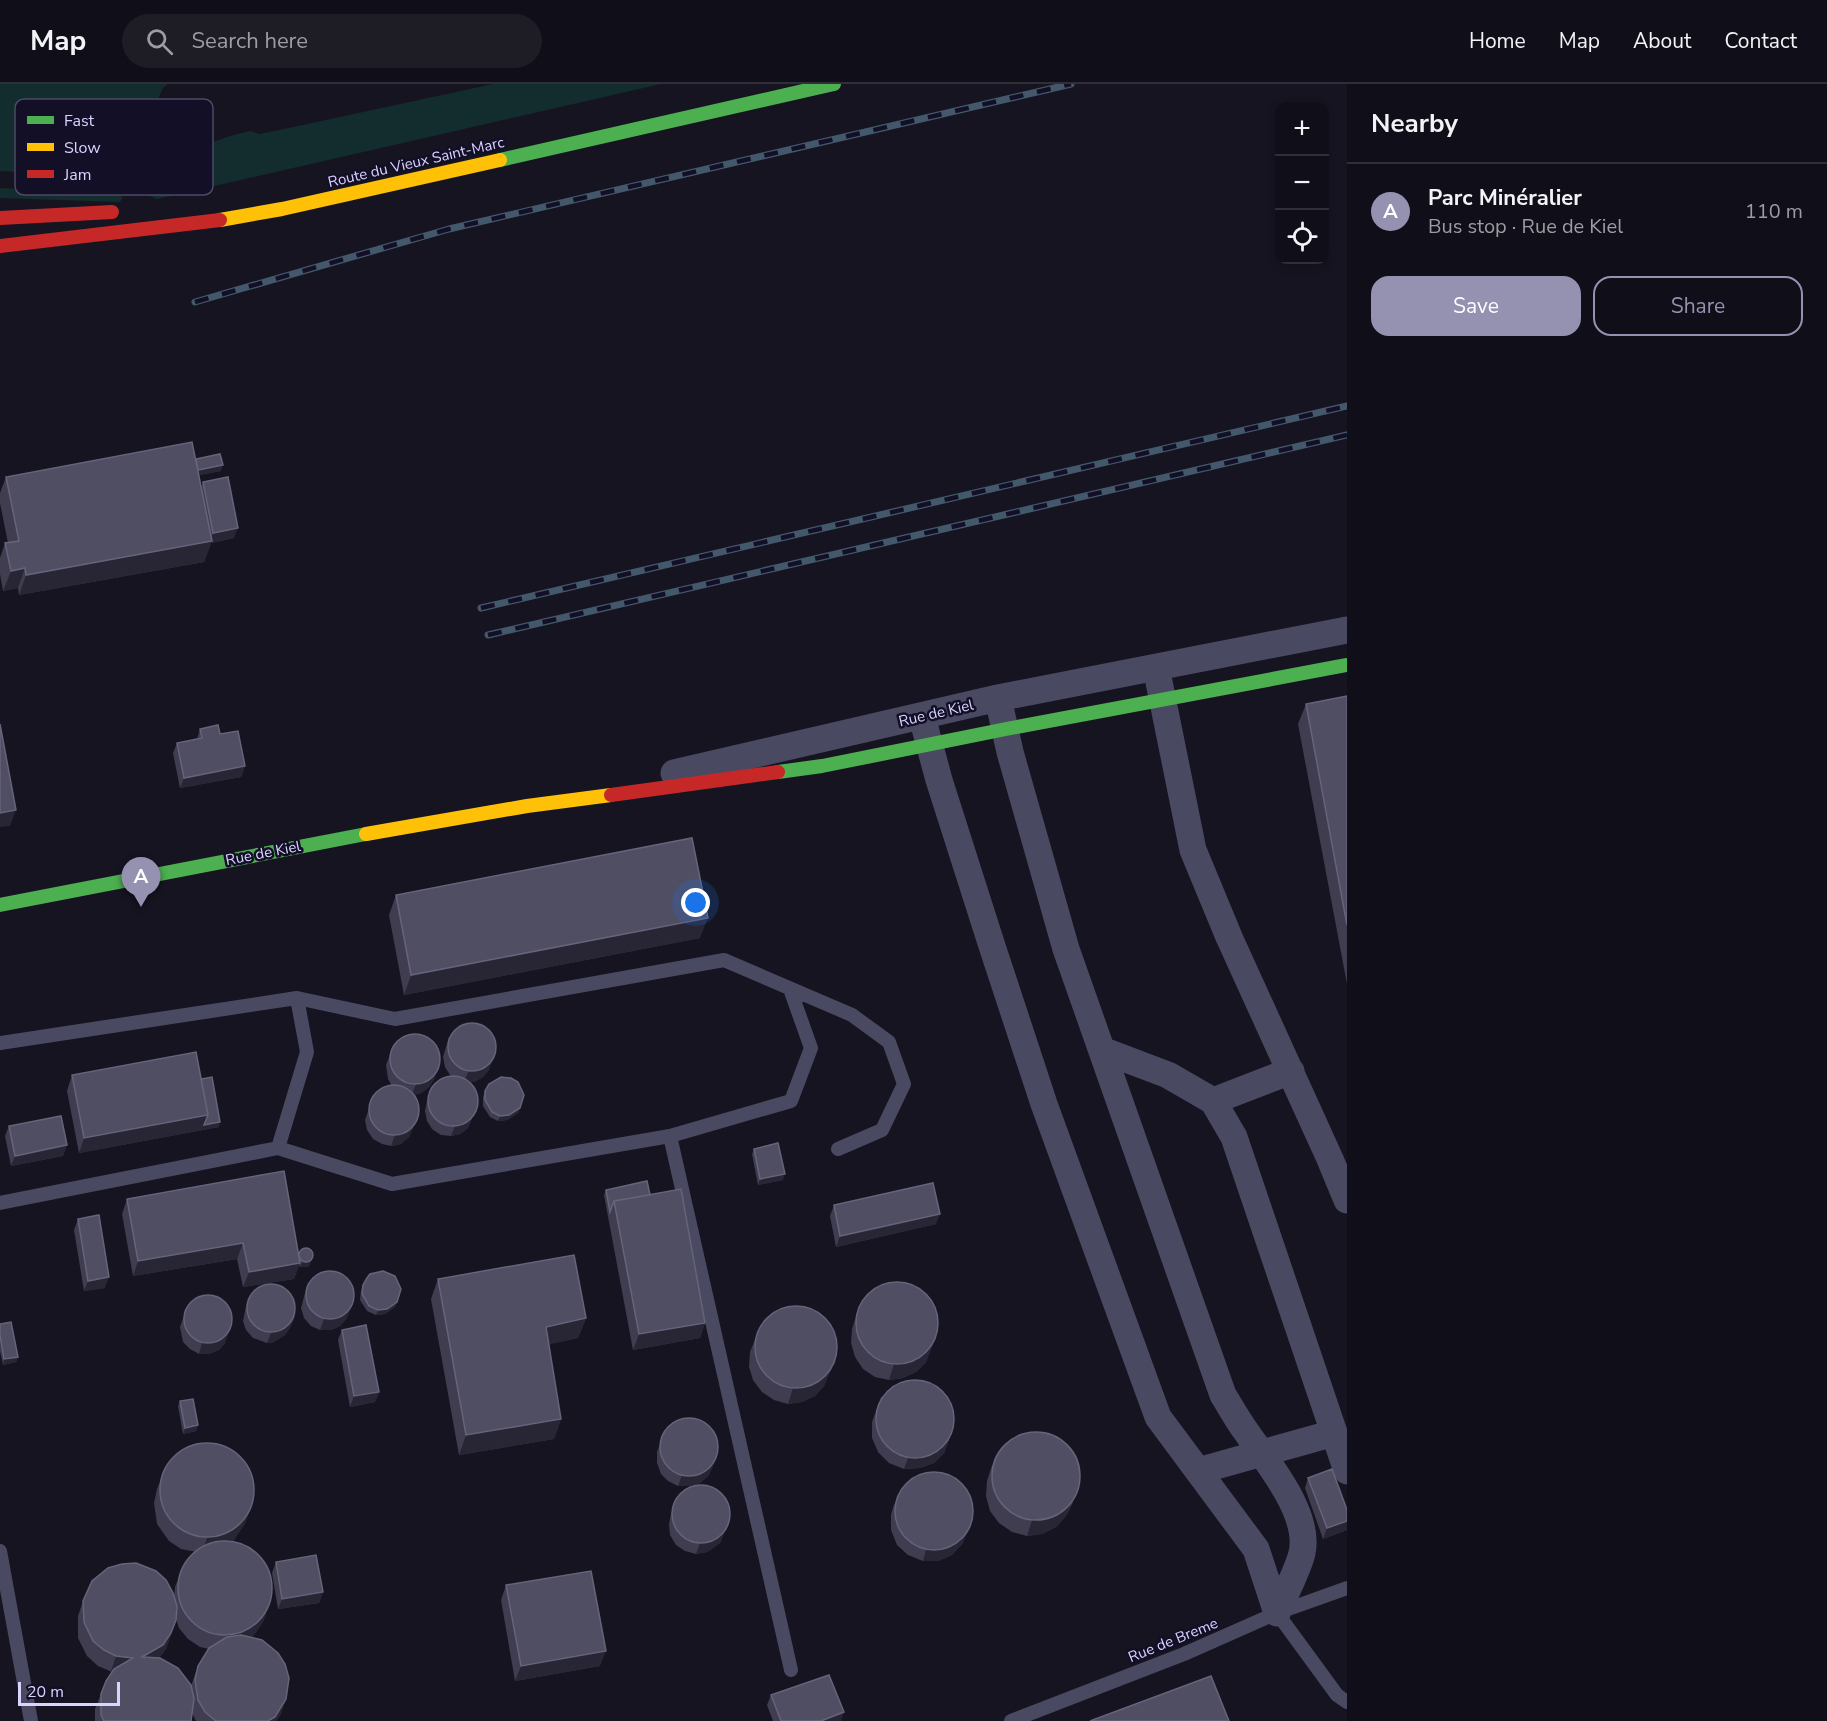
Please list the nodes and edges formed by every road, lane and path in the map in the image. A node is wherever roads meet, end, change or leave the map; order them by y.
1 (834, 84) edge
2 (128, 211) dead end
3 (0, 218) edge
4 (0, 246) edge
5 (1347, 630) edge
6 (1347, 665) edge
7 (1155, 666) junction
8 (998, 698) junction
9 (1162, 701) junction
10 (922, 717) junction
11 (1006, 729) junction
12 (930, 743) junction
13 (527, 806) junction
14 (0, 905) edge
15 (790, 988) junction
16 (297, 998) junction
17 (0, 1043) edge
18 (1102, 1050) junction
19 (1291, 1071) junction
20 (1213, 1101) junction
21 (670, 1136) junction
22 (278, 1148) junction
23 (838, 1149) dead end
24 (1347, 1200) edge
25 (0, 1203) edge
26 (1334, 1434) junction
27 (1263, 1453) junction
28 (1198, 1471) junction
29 (1347, 1471) edge
30 (0, 1551) edge
31 (1347, 1588) edge
32 (5, 1599) edge
33 (1277, 1613) junction
34 (791, 1670) dead end
35 (1347, 1702) edge
36 (31, 1721) edge
37 (1011, 1721) edge

1 - 4 street, Route du Vieux Saint-Marc
2 - 3 street
5 - 7 street, Rue de Kiel
6 - 9 street, Rue de Kiel
7 - 8 street, Rue de Kiel
7 - 9 street
8 - 10 street, Rue de Kiel
8 - 11 street
9 - 11 street, Rue de Kiel
9 - 19 street
10 - 12 street
10 - 13 street, Rue de Kiel
11 - 12 street, Rue de Kiel
11 - 18 street
12 - 13 street, Rue de Kiel
12 - 28 street
13 - 14 street, Rue de Kiel
15 - 16 lane
15 - 21 lane
15 - 23 lane
16 - 17 lane
16 - 22 lane
18 - 20 street
18 - 27 street
19 - 20 street
19 - 24 street
20 - 26 street
21 - 22 lane
21 - 34 lane
22 - 25 lane
26 - 27 street
26 - 29 street
27 - 28 street
27 - 33 street
28 - 33 street
30 - 32 lane
31 - 33 lane, Rue de Breme
32 - 36 lane
33 - 35 lane
33 - 37 lane, Rue de Breme

